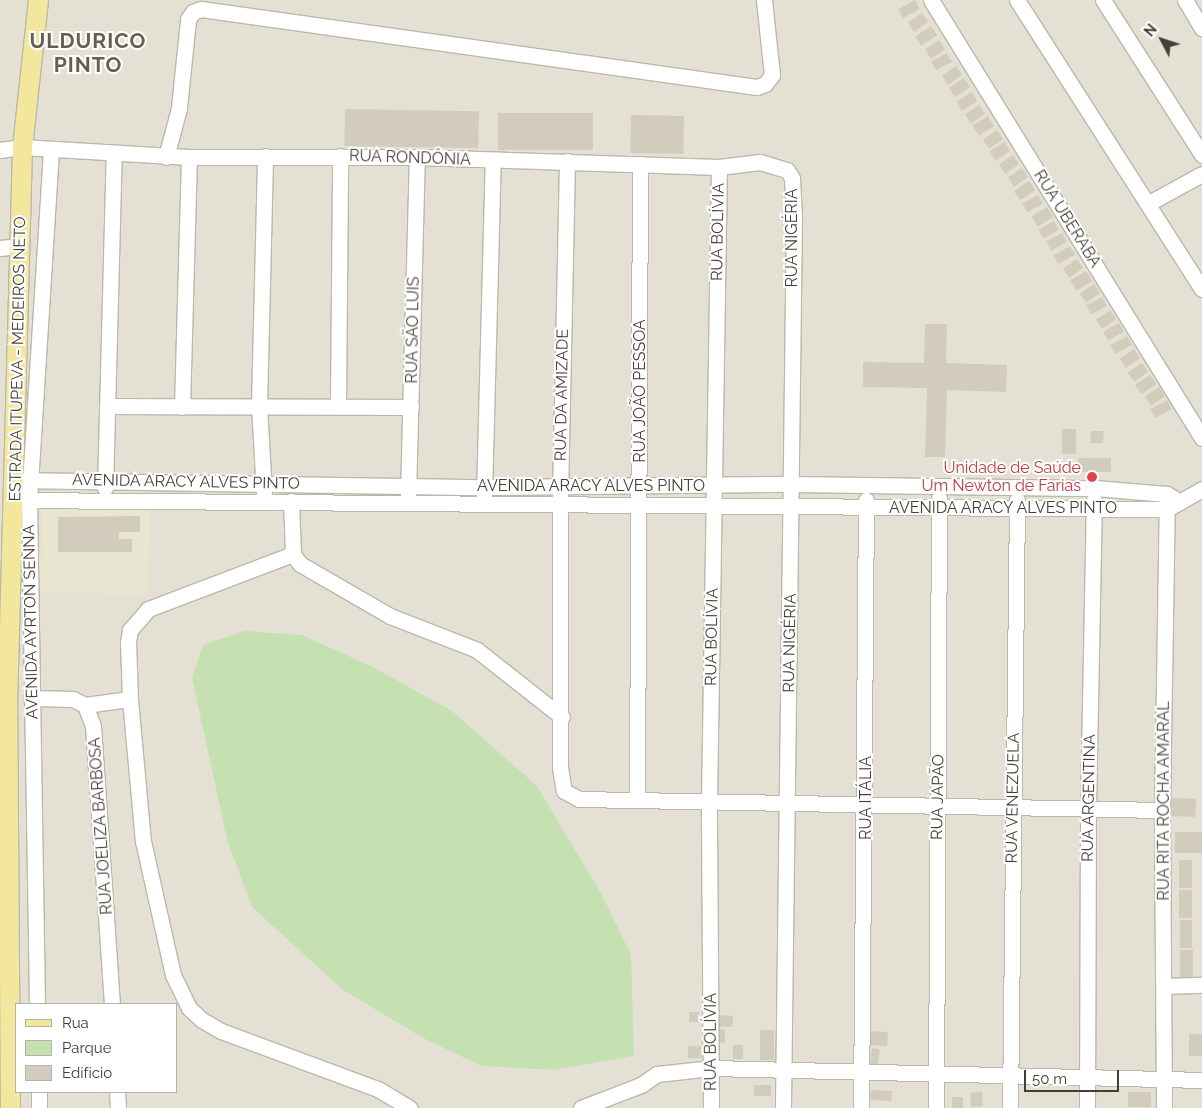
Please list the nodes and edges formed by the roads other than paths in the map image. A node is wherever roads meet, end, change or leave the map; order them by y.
1 (38, 0) edge
2 (764, 0) edge
3 (931, 0) edge
4 (1017, 0) edge
5 (1103, 0) edge
6 (1185, 0) edge
7 (1197, 13) edge
8 (1202, 28) edge
9 (22, 147) junction
10 (50, 149) junction
11 (0, 150) edge
12 (114, 155) junction
13 (1202, 155) edge
14 (265, 156) junction
15 (340, 156) junction
16 (166, 157) junction
17 (189, 157) junction
18 (417, 157) junction
19 (493, 160) junction
20 (567, 161) junction
21 (640, 164) junction
22 (719, 166) junction
23 (1202, 174) edge
24 (792, 178) joint
25 (1149, 203) junction
26 (20, 246) junction
27 (0, 248) edge
28 (1202, 289) edge
29 (338, 404) junction
30 (259, 405) junction
31 (106, 406) junction
32 (182, 407) junction
33 (412, 407) junction
34 (1202, 438) edge
35 (22, 479) junction
36 (104, 480) junction
37 (263, 484) junction
38 (560, 484) junction
39 (639, 484) junction
40 (792, 484) junction
41 (408, 485) junction
42 (716, 485) junction
43 (484, 487) junction
44 (866, 487) junction
45 (939, 487) junction
46 (1017, 488) junction
47 (1095, 488) junction
48 (1202, 489) edge
49 (22, 500) junction
50 (106, 500) junction
51 (265, 500) junction
52 (291, 502) junction
53 (1171, 502) junction
54 (408, 504) junction
55 (484, 504) junction
56 (560, 505) junction
57 (638, 505) junction
58 (714, 505) junction
59 (792, 506) junction
60 (939, 507) junction
61 (866, 508) junction
62 (1017, 508) junction
63 (1094, 508) junction
64 (292, 554) junction
65 (31, 698) junction
66 (130, 699) junction
67 (85, 705) junction
68 (562, 716) junction
69 (638, 798) junction
70 (788, 800) junction
71 (709, 801) junction
72 (866, 804) junction
73 (937, 804) junction
74 (1014, 806) junction
75 (1088, 809) junction
76 (1162, 810) junction
77 (1202, 985) edge
78 (1164, 986) junction
79 (37, 1003) edge
80 (112, 1003) edge
81 (712, 1068) junction
82 (783, 1070) junction
83 (862, 1072) junction
84 (936, 1075) junction
85 (1010, 1077) junction
86 (1088, 1077) junction
87 (1165, 1080) junction
88 (1202, 1080) edge
89 (39, 1093) edge
90 (117, 1093) edge
91 (10, 1108) edge
92 (39, 1108) edge
93 (118, 1108) edge
94 (410, 1108) edge
95 (581, 1108) edge
96 (711, 1108) edge
97 (783, 1108) edge
98 (861, 1108) edge
99 (936, 1108) edge
100 (1010, 1108) edge
101 (1087, 1108) edge
102 (1164, 1108) edge

1 - 9 main road, ESTRADA ITUPEVA - MEDEIROS NETO
2 - 16 street
3 - 34 street, RUA UBERABA
4 - 25 street
5 - 13 street
6 - 7 street
7 - 8 street
9 - 10 street, RUA RONDÔNIA
9 - 11 street, RUA RONDÔNIA
9 - 26 main road, ESTRADA ITUPEVA - MEDEIROS NETO
10 - 12 street, RUA RONDÔNIA
10 - 35 street
12 - 16 street, RUA RONDÔNIA
12 - 31 street
14 - 15 street, RUA RONDÔNIA
14 - 17 street, RUA RONDÔNIA
14 - 30 street
15 - 18 street, RUA RONDÔNIA
15 - 29 street
16 - 17 street, RUA RONDÔNIA
17 - 32 street
18 - 19 street, RUA RONDÔNIA
18 - 33 street, RUA SÃO LUIS
19 - 20 street, RUA RONDÔNIA
19 - 43 street
20 - 21 street, RUA RONDÔNIA
20 - 38 street, RUA DA AMIZADE
21 - 22 street, RUA RONDÔNIA
21 - 39 street, RUA JOÃO PESSOA
22 - 24 street, RUA RONDÔNIA
22 - 42 street, RUA BOLÍVIA
23 - 25 street
24 - 40 street, RUA NIGÉRIA
25 - 28 street
26 - 27 street
26 - 35 main road, ESTRADA ITUPEVA - MEDEIROS NETO
29 - 30 street
29 - 33 street
30 - 32 street
30 - 37 street
31 - 32 street
31 - 36 street
33 - 41 street, RUA SÃO LUIS
35 - 36 street, AVENIDA ARACY ALVES PINTO
35 - 49 main road, ESTRADA ITUPEVA - MEDEIROS NETO
36 - 37 street, AVENIDA ARACY ALVES PINTO
36 - 50 street
37 - 41 street, AVENIDA ARACY ALVES PINTO
37 - 51 street
38 - 39 street, AVENIDA ARACY ALVES PINTO
38 - 43 street, AVENIDA ARACY ALVES PINTO
38 - 56 street, RUA DA AMIZADE
39 - 42 street, AVENIDA ARACY ALVES PINTO
39 - 57 street, RUA JOÃO PESSOA
40 - 42 street, AVENIDA ARACY ALVES PINTO
40 - 44 street, AVENIDA ARACY ALVES PINTO
40 - 59 street, RUA NIGÉRIA
41 - 43 street, AVENIDA ARACY ALVES PINTO
41 - 54 street, RUA SÃO LUIS
42 - 58 street, RUA BOLÍVIA
43 - 55 street
44 - 45 street, AVENIDA ARACY ALVES PINTO
44 - 61 street, RUA ITÁLIA
45 - 46 street, AVENIDA ARACY ALVES PINTO
45 - 60 street, RUA JAPÃO
46 - 47 street, AVENIDA ARACY ALVES PINTO
46 - 62 street, RUA VENEZUELA
47 - 53 street, AVENIDA ARACY ALVES PINTO
47 - 63 street, RUA ARGENTINA
48 - 53 street
49 - 50 street, AVENIDA ARACY ALVES PINTO
49 - 65 street, AVENIDA AYRTON SENNA
49 - 91 main road, ESTRADA ITUPEVA - MEDEIROS NETO
50 - 51 street, AVENIDA ARACY ALVES PINTO
51 - 52 street, AVENIDA ARACY ALVES PINTO
52 - 54 street, AVENIDA ARACY ALVES PINTO
52 - 64 street
53 - 63 street, AVENIDA ARACY ALVES PINTO
53 - 76 street, RUA RITA ROCHA AMARAL
54 - 55 street, AVENIDA ARACY ALVES PINTO
55 - 56 street, AVENIDA ARACY ALVES PINTO
56 - 57 street, AVENIDA ARACY ALVES PINTO
56 - 68 street, RUA DA AMIZADE
57 - 58 street, AVENIDA ARACY ALVES PINTO
57 - 69 street, RUA JOÃO PESSOA
58 - 59 street, AVENIDA ARACY ALVES PINTO
58 - 71 street, RUA BOLÍVIA
59 - 61 street, AVENIDA ARACY ALVES PINTO
59 - 70 street, RUA NIGÉRIA
60 - 61 street, AVENIDA ARACY ALVES PINTO
60 - 62 street, AVENIDA ARACY ALVES PINTO
60 - 73 street, RUA JAPÃO
61 - 72 street, RUA ITÁLIA
62 - 63 street, AVENIDA ARACY ALVES PINTO
62 - 74 street, RUA VENEZUELA
63 - 75 street, RUA ARGENTINA
64 - 66 street
64 - 68 street
65 - 67 street
65 - 79 street, AVENIDA AYRTON SENNA
66 - 67 street
66 - 94 street
67 - 80 street, RUA JOELIZA BARBOSA
68 - 69 street, RUA DA AMIZADE
69 - 71 street
70 - 71 street
70 - 72 street
70 - 82 street, RUA NIGÉRIA
71 - 81 street, RUA BOLÍVIA
72 - 73 street
72 - 83 street, RUA ITÁLIA
73 - 74 street
73 - 84 street, RUA JAPÃO
74 - 75 street
74 - 85 street, RUA VENEZUELA
75 - 76 street
75 - 86 street, RUA ARGENTINA
76 - 78 street, RUA RITA ROCHA AMARAL
77 - 78 street
78 - 87 street, RUA RITA ROCHA AMARAL
81 - 82 street
81 - 95 street
81 - 96 street, RUA BOLÍVIA
82 - 83 street
82 - 97 street, RUA NIGÉRIA
83 - 84 street
83 - 98 street, RUA ITÁLIA
84 - 85 street
84 - 99 street, RUA JAPÃO
85 - 86 street
85 - 100 street, RUA VENEZUELA
86 - 87 street
86 - 101 street, RUA ARGENTINA
87 - 88 street
87 - 102 street, RUA RITA ROCHA AMARAL
89 - 92 street
90 - 93 street

